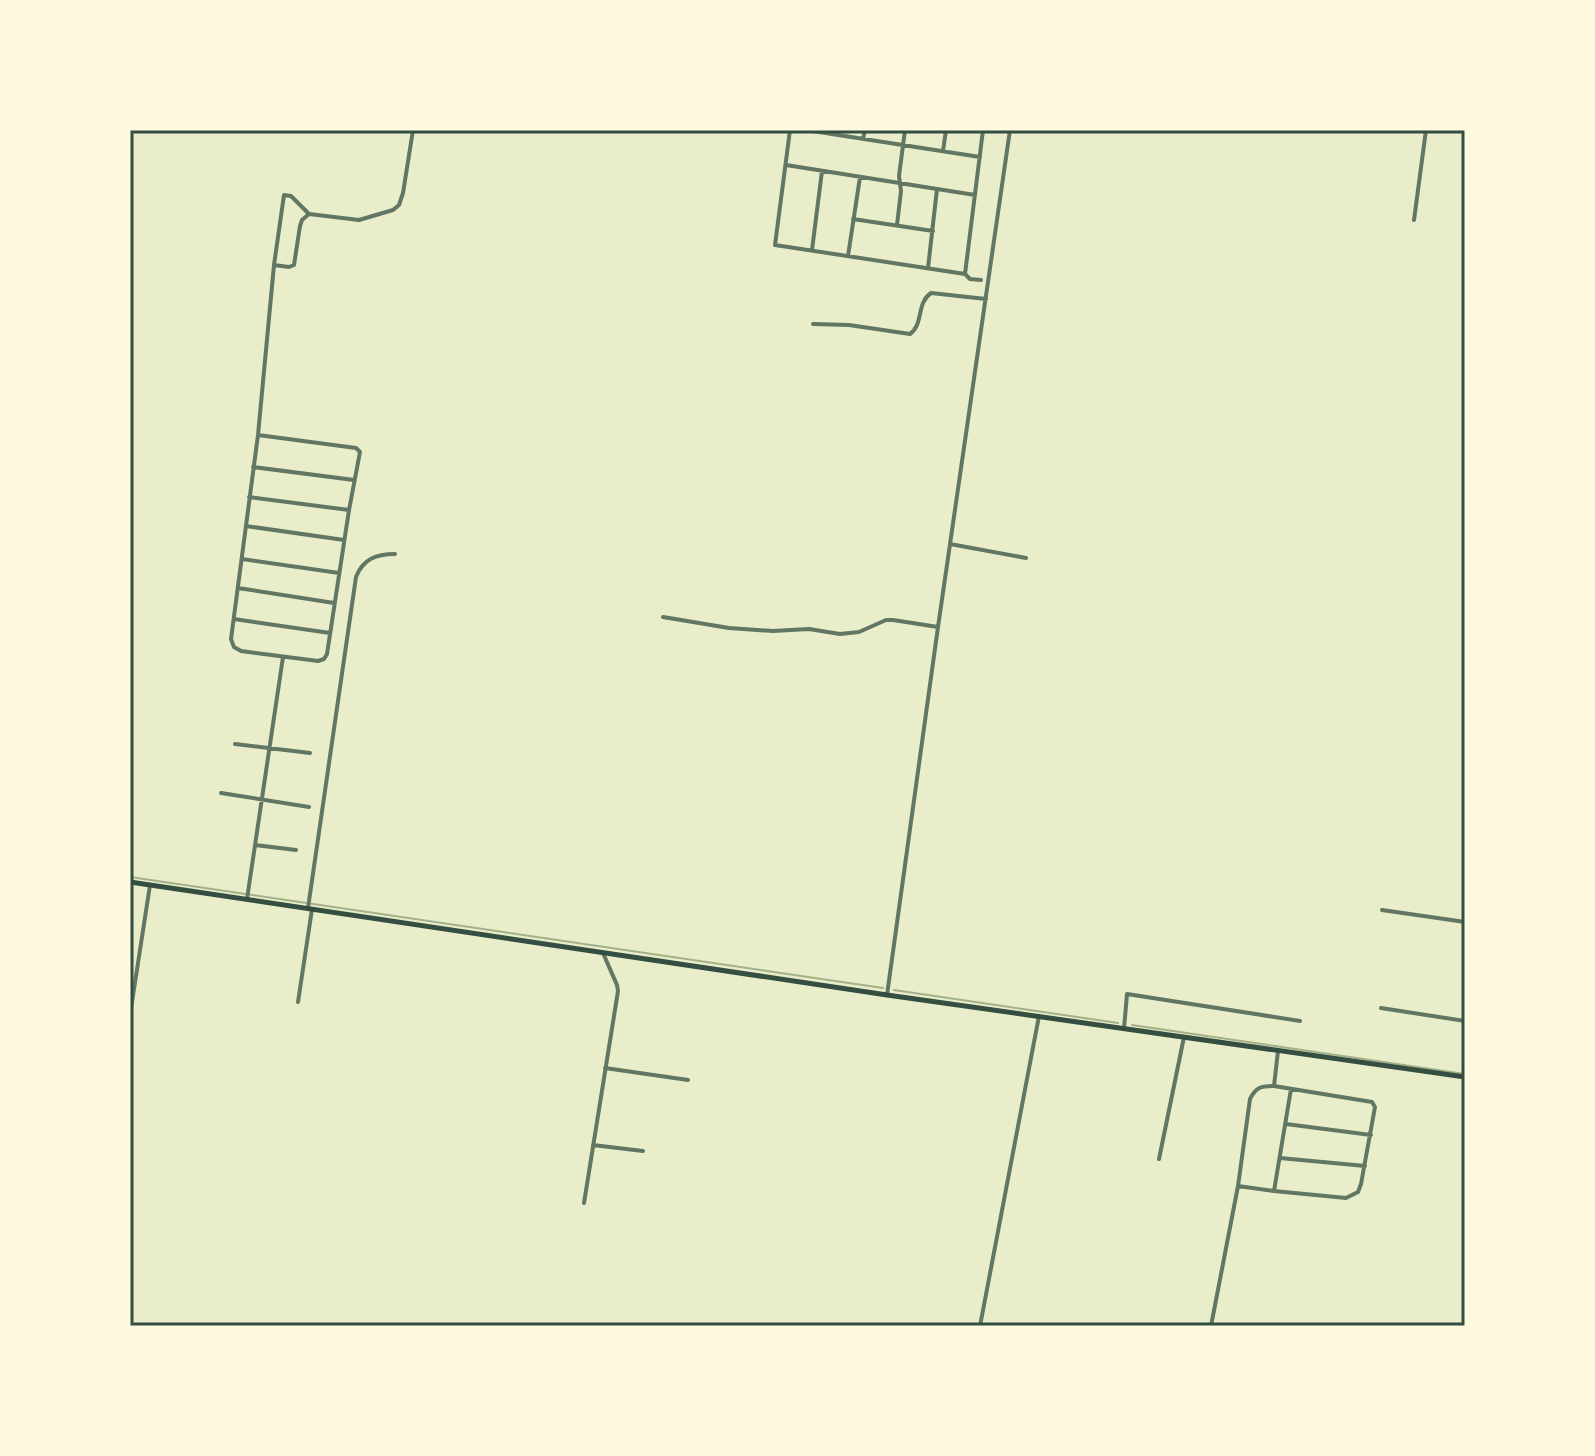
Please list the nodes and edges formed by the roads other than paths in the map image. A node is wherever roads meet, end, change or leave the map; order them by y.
1 (413, 130) edge
2 (790, 130) edge
3 (806, 130) edge
4 (865, 130) edge
5 (905, 130) edge
6 (946, 130) edge
7 (983, 130) edge
8 (1010, 130) edge
9 (1426, 130) edge
10 (823, 131) edge
11 (863, 139) junction
12 (903, 145) junction
13 (943, 151) junction
14 (980, 157) junction
15 (786, 165) junction
16 (822, 171) junction
17 (860, 177) junction
18 (900, 183) junction
19 (937, 189) junction
20 (975, 195) junction
21 (309, 214) junction
22 (853, 219) junction
23 (1414, 220) dead end
24 (897, 225) junction
25 (933, 231) junction
26 (812, 250) junction
27 (848, 256) junction
28 (274, 265) junction
29 (928, 268) junction
30 (965, 274) junction
31 (981, 280) dead end
32 (986, 299) junction
33 (813, 324) dead end
34 (258, 435) junction
35 (253, 467) junction
36 (355, 480) junction
37 (249, 497) junction
38 (349, 510) junction
39 (246, 526) junction
40 (344, 540) junction
41 (950, 544) junction
42 (395, 554) dead end
43 (1026, 558) dead end
44 (242, 559) junction
45 (339, 573) junction
46 (238, 588) junction
47 (335, 603) junction
48 (663, 617) dead end
49 (234, 619) junction
50 (938, 627) junction
51 (331, 633) junction
52 (283, 657) junction
53 (235, 744) dead end
54 (269, 748) junction
55 (310, 753) dead end
56 (221, 793) dead end
57 (261, 799) junction
58 (309, 807) dead end
59 (255, 845) junction
60 (296, 850) dead end
61 (130, 882) edge
62 (150, 885) junction
63 (248, 897) junction
64 (309, 906) junction
65 (1382, 910) dead end
66 (1465, 922) edge
67 (603, 953) junction
68 (887, 995) junction
69 (298, 1002) dead end
70 (1381, 1008) dead end
71 (130, 1015) edge
72 (1039, 1016) junction
73 (1300, 1021) dead end
74 (1465, 1021) edge
75 (1124, 1029) junction
76 (1184, 1037) junction
77 (1278, 1051) junction
78 (605, 1068) junction
79 (1465, 1077) edge
80 (688, 1080) dead end
81 (1274, 1086) junction
82 (1291, 1089) junction
83 (1286, 1124) junction
84 (1371, 1135) junction
85 (593, 1145) junction
86 (643, 1151) dead end
87 (1280, 1158) junction
88 (1159, 1159) dead end
89 (1365, 1166) junction
90 (1238, 1186) junction
91 (1274, 1191) junction
92 (584, 1203) dead end
93 (980, 1326) edge
94 (1211, 1326) edge

1 - 21 street
2 - 15 street
3 - 10 street
4 - 11 street
5 - 12 street
6 - 13 street
7 - 14 street
8 - 32 street
9 - 23 street
10 - 11 street
11 - 12 street
12 - 13 street
12 - 18 street
13 - 14 street
14 - 20 street
15 - 16 street
15 - 26 street
16 - 17 street
16 - 26 street
17 - 18 street
17 - 22 street
18 - 19 street
18 - 24 street
19 - 20 street
19 - 25 street
20 - 30 street
21 - 28 street
21 - 28 street
22 - 24 street
22 - 27 street
24 - 25 street
25 - 29 street
26 - 27 street
27 - 29 street
28 - 34 street
29 - 30 street
30 - 31 street
32 - 33 street
32 - 41 street
34 - 35 street
34 - 36 street
35 - 36 street
35 - 37 street
36 - 38 street
37 - 38 street
37 - 39 street
38 - 40 street
39 - 40 street
39 - 44 street
40 - 45 street
41 - 43 street
41 - 50 street
42 - 64 street
44 - 45 street
44 - 46 street
45 - 47 street
46 - 47 street
46 - 49 street
47 - 51 street
48 - 50 street
49 - 51 street
49 - 52 street
50 - 68 street
51 - 52 street
52 - 54 street
53 - 54 street
54 - 55 street
54 - 57 street
56 - 57 street
57 - 58 street
57 - 59 street
59 - 60 street
59 - 63 street
61 - 62 main road
62 - 63 main road
62 - 71 street
63 - 64 main road
64 - 67 main road
64 - 69 street
65 - 66 street
67 - 68 main road
67 - 78 street
68 - 72 main road
70 - 74 street
72 - 75 main road
72 - 93 street
73 - 75 street
75 - 76 main road
76 - 77 main road
76 - 88 street
77 - 79 main road
77 - 81 street
78 - 80 street
78 - 85 street
81 - 82 street
81 - 90 street
82 - 83 street
82 - 84 street
83 - 84 street
83 - 87 street
84 - 89 street
85 - 86 street
85 - 92 street
87 - 89 street
87 - 91 street
89 - 91 street
90 - 91 street
90 - 94 street

